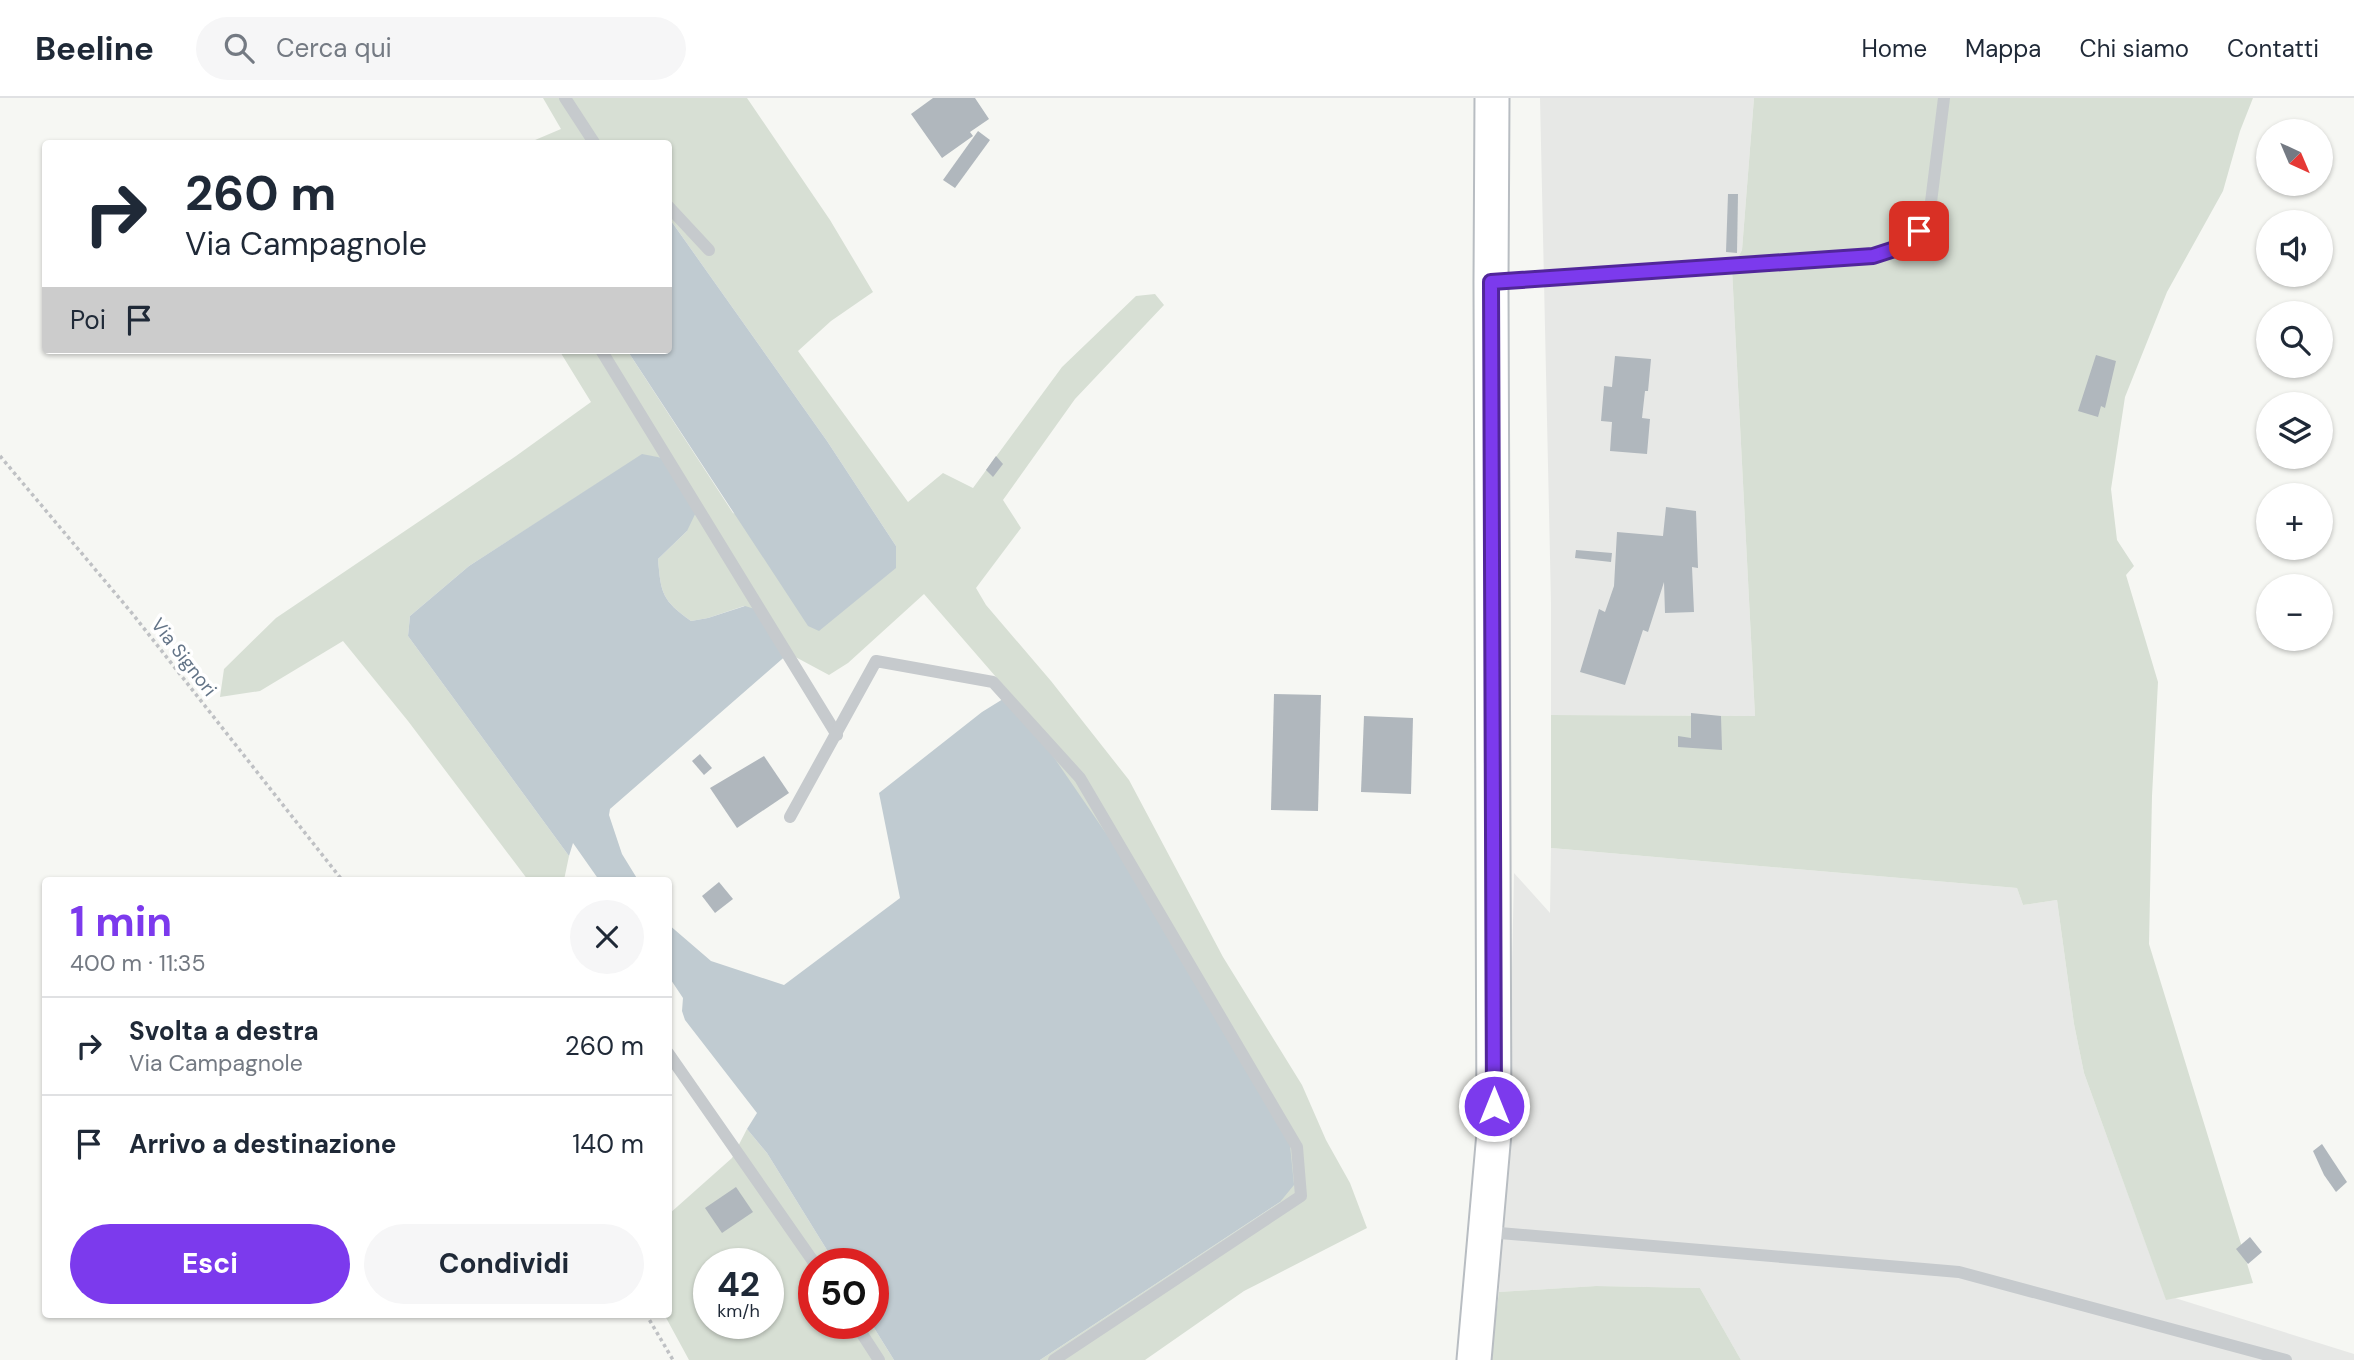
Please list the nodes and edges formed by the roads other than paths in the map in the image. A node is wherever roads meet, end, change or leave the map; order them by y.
1 (565, 98) edge
2 (1492, 98) edge
3 (1944, 98) edge
4 (592, 140) edge
5 (672, 210) edge
6 (709, 250) dead end
7 (1491, 282) junction
8 (603, 354) edge
9 (837, 735) junction
10 (790, 817) dead end
11 (672, 1059) edge
12 (1486, 1231) junction
13 (804, 1248) edge
14 (865, 1339) edge
15 (879, 1360) edge
16 (1054, 1360) edge
17 (1474, 1360) edge
18 (2286, 1360) edge

1 - 4 lane
2 - 7 main road
3 - 7 lane
5 - 6 lane
7 - 12 main road
8 - 9 lane
9 - 10 lane
9 - 16 lane
11 - 13 lane
12 - 17 main road
12 - 18 lane
14 - 15 lane

